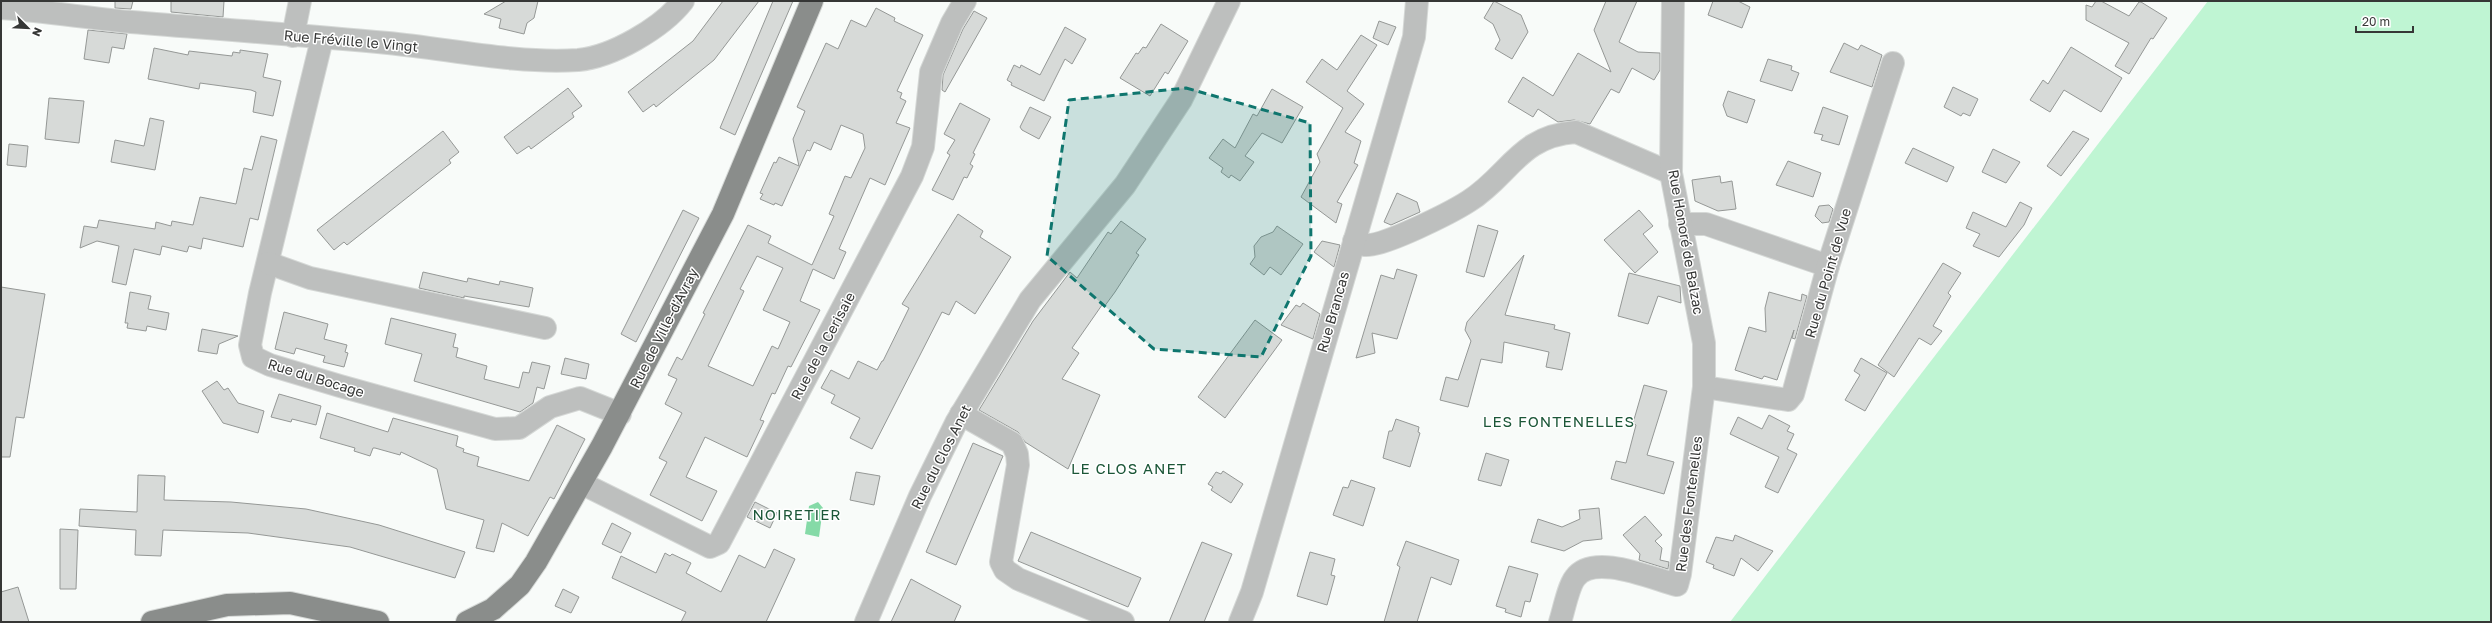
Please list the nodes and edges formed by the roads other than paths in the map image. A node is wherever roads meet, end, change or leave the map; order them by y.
1 (300, 1) edge
2 (683, 1) edge
3 (812, 1) edge
4 (965, 1) edge
5 (1229, 1) edge
6 (1417, 1) edge
7 (1673, 1) edge
8 (1, 8) edge
9 (293, 36) junction
10 (322, 39) junction
11 (1893, 63) dead end
12 (1671, 173) junction
13 (1680, 224) junction
14 (1354, 241) junction
15 (268, 263) junction
16 (1828, 266) junction
17 (545, 328) dead end
18 (1704, 387) junction
19 (620, 414) junction
20 (961, 414) junction
21 (581, 483) junction
22 (494, 616) edge
23 (188, 618) edge
24 (152, 622) edge
25 (378, 622) edge
26 (467, 622) edge
27 (866, 622) edge
28 (1123, 622) edge
29 (1240, 622) edge
30 (1560, 622) edge

1 - 9 street
2 - 10 street, Rue Fréville le Vingt
3 - 19 main road, Rue de Ville-d'Avray
4 - 21 street, Rue de la Cerisaie
5 - 20 street, Rue du Clos Anet
6 - 14 street, Rue Brancas
7 - 12 street, Rue Honoré de Balzac
8 - 9 street, Rue Fréville le Vingt
9 - 10 street, Rue Fréville le Vingt
10 - 15 street, Rue du Bocage
11 - 16 street, Rue du Point de Vue
12 - 13 street, Rue Honoré de Balzac
12 - 14 street
13 - 16 street
13 - 18 street, Rue Honoré de Balzac
14 - 29 street, Rue Brancas
15 - 17 street
15 - 19 street, Rue du Bocage
16 - 18 street, Rue du Point de Vue
18 - 30 street, Rue des Fontenelles
19 - 21 main road, Rue de Ville-d'Avray
20 - 27 street, Rue du Clos Anet
20 - 28 street
21 - 22 main road, Rue de Ville-d'Avray
22 - 26 main road, Rue de Ville-d'Avray
23 - 24 main road
23 - 25 main road

